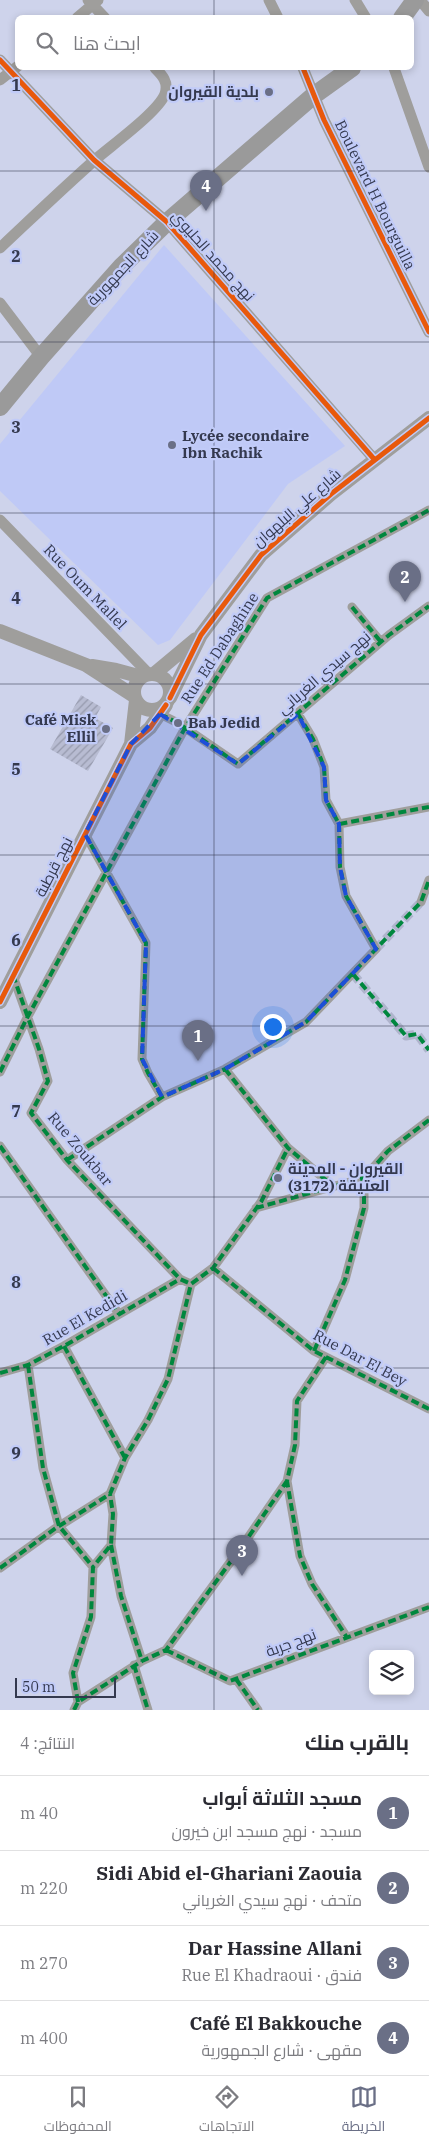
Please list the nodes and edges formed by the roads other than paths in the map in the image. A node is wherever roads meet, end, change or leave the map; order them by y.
1 (269, 0) edge
2 (355, 0) edge
3 (415, 0) edge
4 (420, 0) edge
5 (93, 2) edge
6 (429, 11) edge
7 (80, 15) edge
8 (103, 15) edge
9 (276, 15) edge
10 (364, 15) edge
11 (404, 15) edge
12 (0, 60) edge
13 (14, 69) edge
14 (157, 70) edge
15 (304, 70) edge
16 (349, 70) edge
17 (395, 70) edge
18 (0, 80) edge
19 (313, 96) junction
20 (94, 160) junction
21 (429, 167) edge
22 (167, 222) junction
23 (0, 248) edge
24 (0, 303) edge
25 (429, 332) edge
26 (42, 356) junction
27 (0, 407) edge
28 (429, 418) edge
29 (374, 459) junction
30 (429, 510) edge
31 (0, 520) edge
32 (429, 606) edge
33 (352, 607) dead end
34 (0, 631) edge
35 (201, 635) junction
36 (381, 642) junction
37 (86, 665) junction
38 (148, 675) junction
39 (135, 698) junction
40 (165, 706) junction
41 (298, 714) junction
42 (185, 728) junction
43 (131, 744) junction
44 (429, 807) edge
45 (339, 824) junction
46 (85, 834) junction
47 (107, 874) junction
48 (429, 880) edge
49 (421, 902) tunnel mouth
50 (13, 975) junction
51 (0, 1002) edge
52 (27, 1018) junction
53 (225, 1069) junction
54 (0, 1072) edge
55 (162, 1096) junction
56 (429, 1120) edge
57 (0, 1146) edge
58 (288, 1148) junction
59 (67, 1160) junction
60 (364, 1178) junction
61 (333, 1186) junction
62 (256, 1208) junction
63 (213, 1268) junction
64 (180, 1279) junction
65 (191, 1284) junction
66 (119, 1314) junction
67 (64, 1346) junction
68 (314, 1351) junction
69 (326, 1357) junction
70 (28, 1365) junction
71 (0, 1374) edge
72 (429, 1409) edge
73 (125, 1458) junction
74 (287, 1481) junction
75 (110, 1494) junction
76 (59, 1526) junction
77 (111, 1545) junction
78 (93, 1567) junction
79 (0, 1568) edge
80 (429, 1607) edge
81 (346, 1636) junction
82 (166, 1650) junction
83 (138, 1663) junction
84 (236, 1679) junction
85 (76, 1706) edge
86 (148, 1710) edge
87 (258, 1710) edge

1 - 9 street
2 - 10 street
3 - 11 main road
4 - 6 street
5 - 7 street
5 - 8 street
12 - 13 street, نهج محمد الحليوي
13 - 18 street
13 - 20 street, نهج محمد الحليوي
14 - 20 street
15 - 19 street, Boulevard H Bourguilla
16 - 19 main road, شارع الجمهورية
17 - 21 street
19 - 22 main road, شارع الجمهورية
19 - 25 street, Boulevard H Bourguilla
20 - 22 street, نهج محمد الحليوي
20 - 23 street
22 - 26 main road, شارع الجمهورية
22 - 29 street, نهج محمد الحليوي
24 - 26 street
26 - 27 main road, شارع الجمهورية
28 - 29 street, شارع علي البلهوان
29 - 35 street, شارع علي البلهوان
30 - 42 street, Rue Ed Dabaghine
31 - 38 street, Rue Oum Mallel
32 - 36 street, نهج سيدي الغرياني
33 - 36 street
34 - 37 street
35 - 38 street
35 - 40 street
36 - 41 street, نهج سيدي الغرياني
37 - 38 street
37 - 39 street
38 - 39 street
38 - 40 street
39 - 40 street
39 - 43 street
40 - 42 street
40 - 43 street
41 - 42 street, نهج سيدي الغرياني
41 - 45 street
42 - 47 street, Rue Ed Dabaghine
43 - 46 street, نهج قرطبة
44 - 45 street
45 - 53 street
46 - 47 street
46 - 50 street, نهج قرطبة
47 - 52 street, Rue Ed Dabaghine
47 - 55 street
48 - 49 street
50 - 51 street, نهج قرطبة
50 - 52 street, Rue Zoukbar
52 - 54 street, Rue Ed Dabaghine
52 - 59 street, Rue Zoukbar
53 - 55 street
53 - 58 street
55 - 59 street
56 - 60 street
57 - 66 street
58 - 61 street
58 - 62 street
59 - 64 street, Rue Zoukbar
60 - 61 street
60 - 68 street
61 - 62 street
62 - 63 street
63 - 65 street
63 - 68 street, Rue Dar El Bey
64 - 65 street, Rue Zoukbar
64 - 66 street, Rue El Kedidi
65 - 73 street
66 - 67 street, Rue El Kedidi
67 - 70 street, Rue El Kedidi
67 - 73 street
68 - 69 street, Rue Dar El Bey
69 - 72 street, Rue Dar El Bey
69 - 74 street
70 - 71 street, Rue El Kedidi
70 - 76 street
73 - 75 street
74 - 81 street
74 - 82 street
75 - 76 street
75 - 77 street
76 - 78 street
76 - 79 street
77 - 78 street
77 - 83 street
78 - 85 street
80 - 81 street, نهج جربة
81 - 84 street, نهج جربة
82 - 83 street
82 - 84 street
83 - 85 street
83 - 86 street
84 - 87 street

